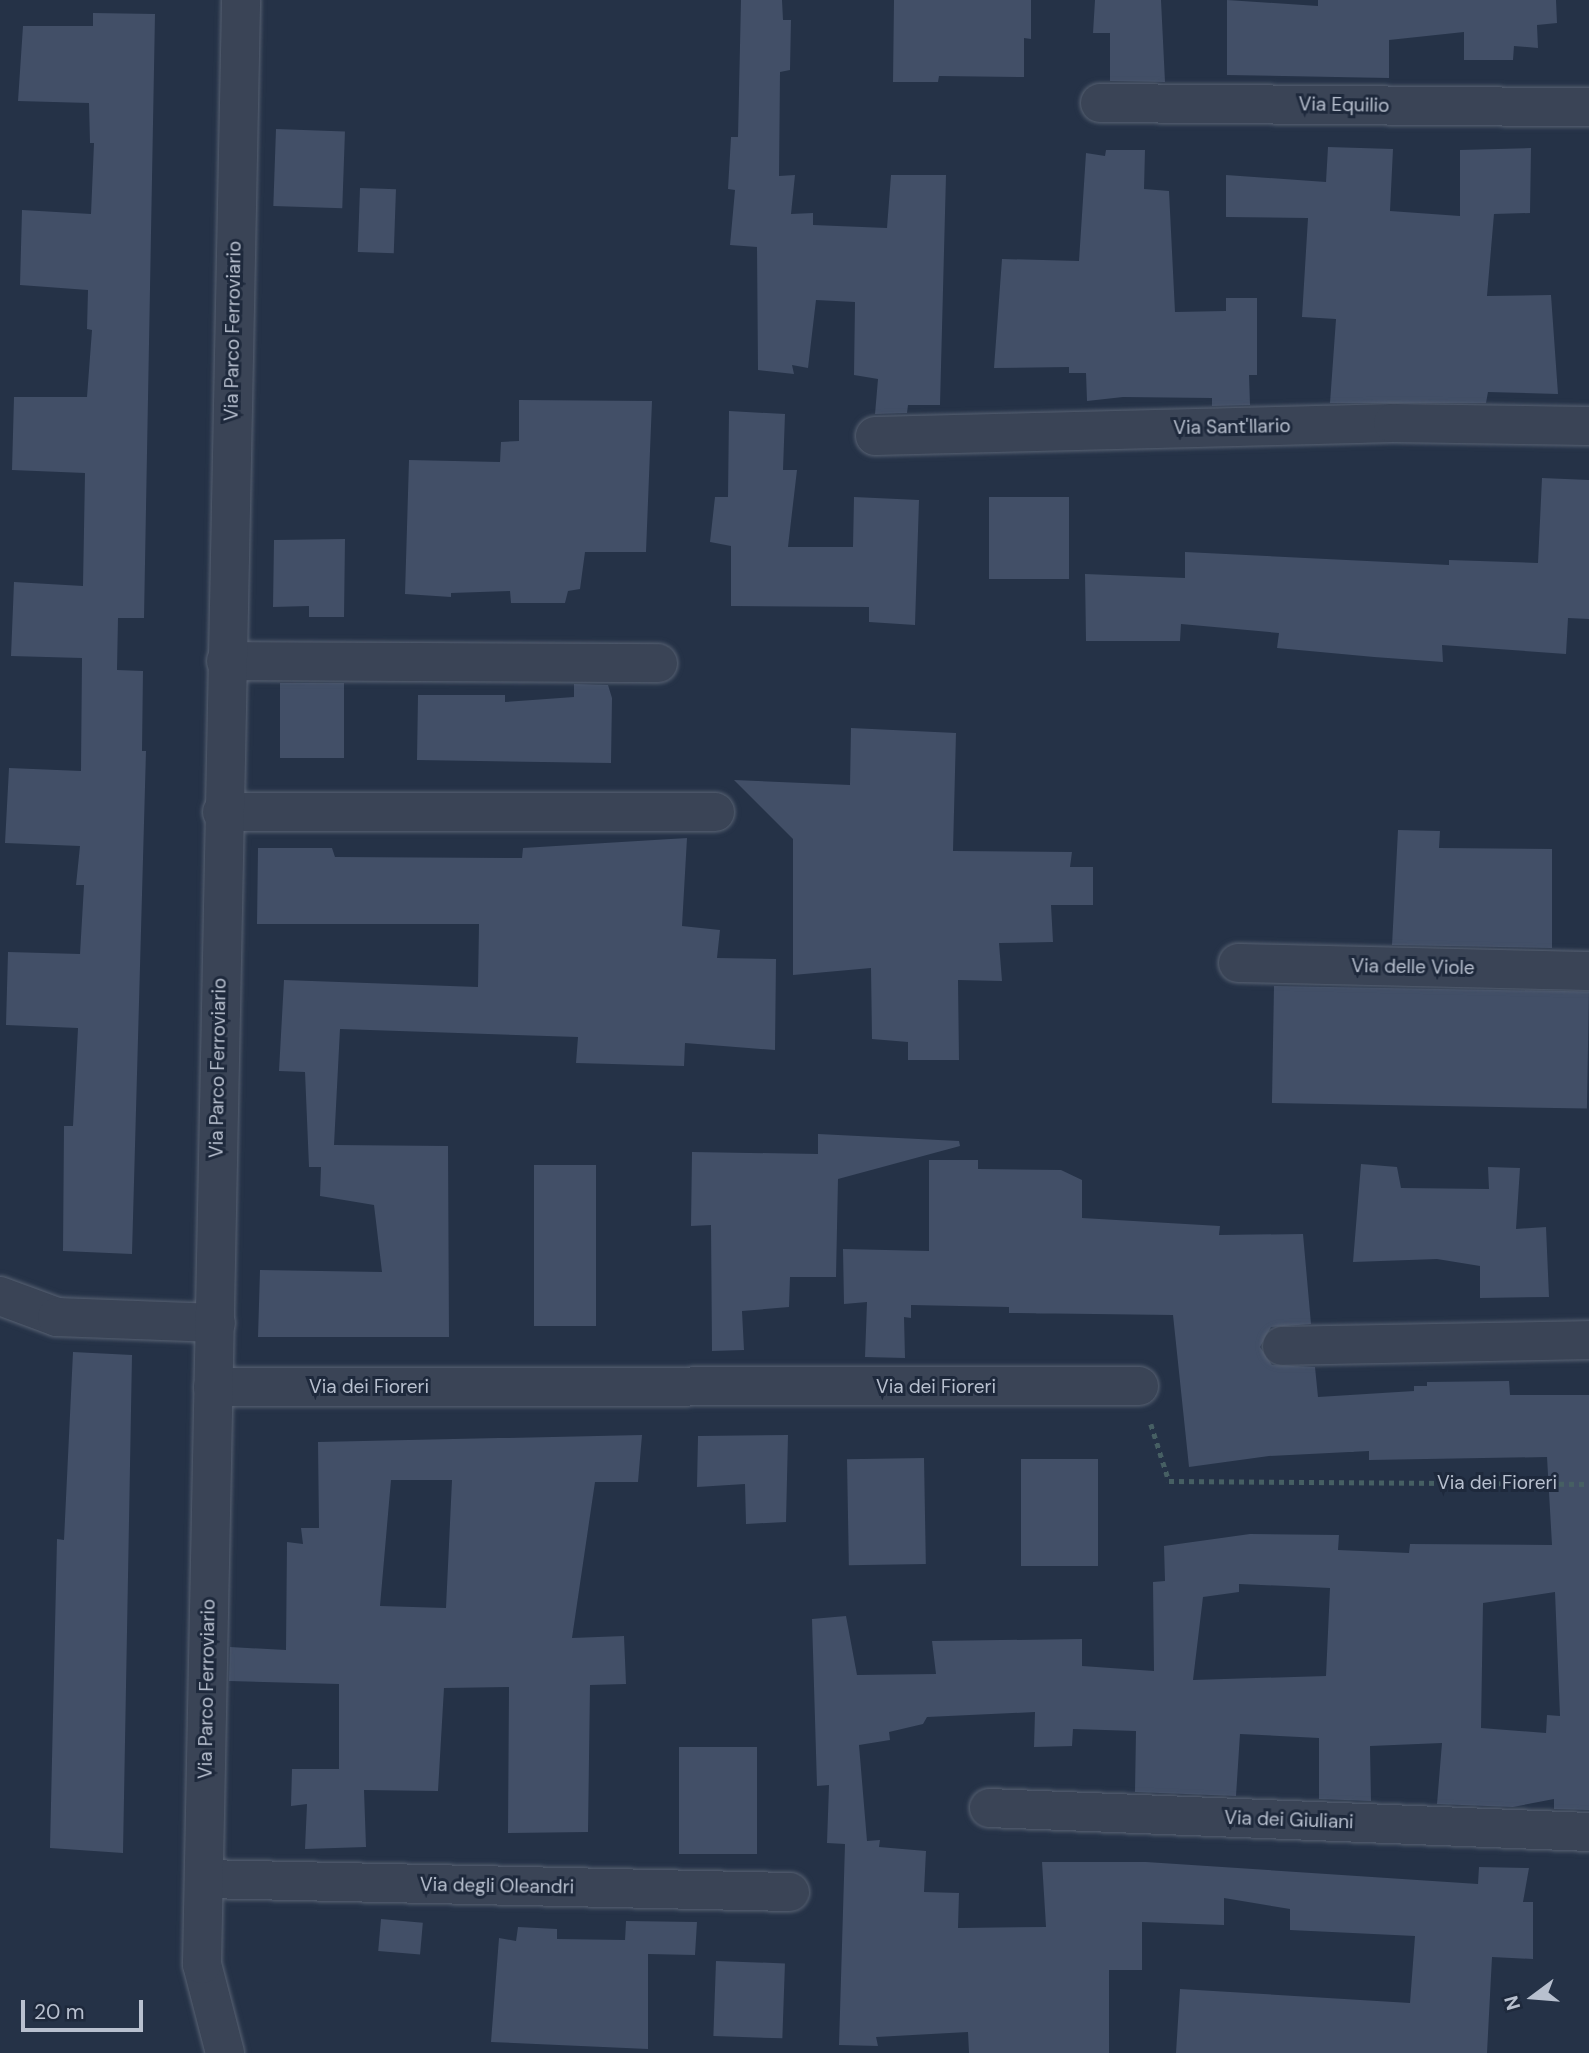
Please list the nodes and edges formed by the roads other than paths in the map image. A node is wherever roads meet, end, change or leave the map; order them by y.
1 (241, 0) edge
2 (1100, 103) dead end
3 (1589, 107) edge
4 (1589, 426) edge
5 (874, 436) dead end
6 (226, 661) junction
7 (659, 663) dead end
8 (222, 812) junction
9 (715, 812) dead end
10 (1238, 963) dead end
11 (1589, 971) edge
12 (0, 1296) edge
13 (216, 1323) junction
14 (1589, 1340) edge
15 (1282, 1346) dead end
16 (1139, 1386) road end
17 (213, 1387) junction
18 (989, 1808) dead end
19 (1589, 1832) edge
20 (204, 1879) junction
21 (790, 1892) dead end
22 (225, 2053) edge

1 - 6 street, Via Parco Ferroviario
2 - 3 street, Via Equilio
4 - 5 street, Via Sant'Ilario
6 - 7 street
6 - 8 street, Via Parco Ferroviario
8 - 9 street
8 - 13 street, Via Parco Ferroviario
10 - 11 street, Via delle Viole
12 - 13 street
13 - 17 street, Via Parco Ferroviario
14 - 15 street
16 - 17 street, Via dei Fioreri
17 - 20 street, Via Parco Ferroviario
18 - 19 street, Via dei Giuliani
20 - 21 street, Via degli Oleandri
20 - 22 street, Via Parco Ferroviario

